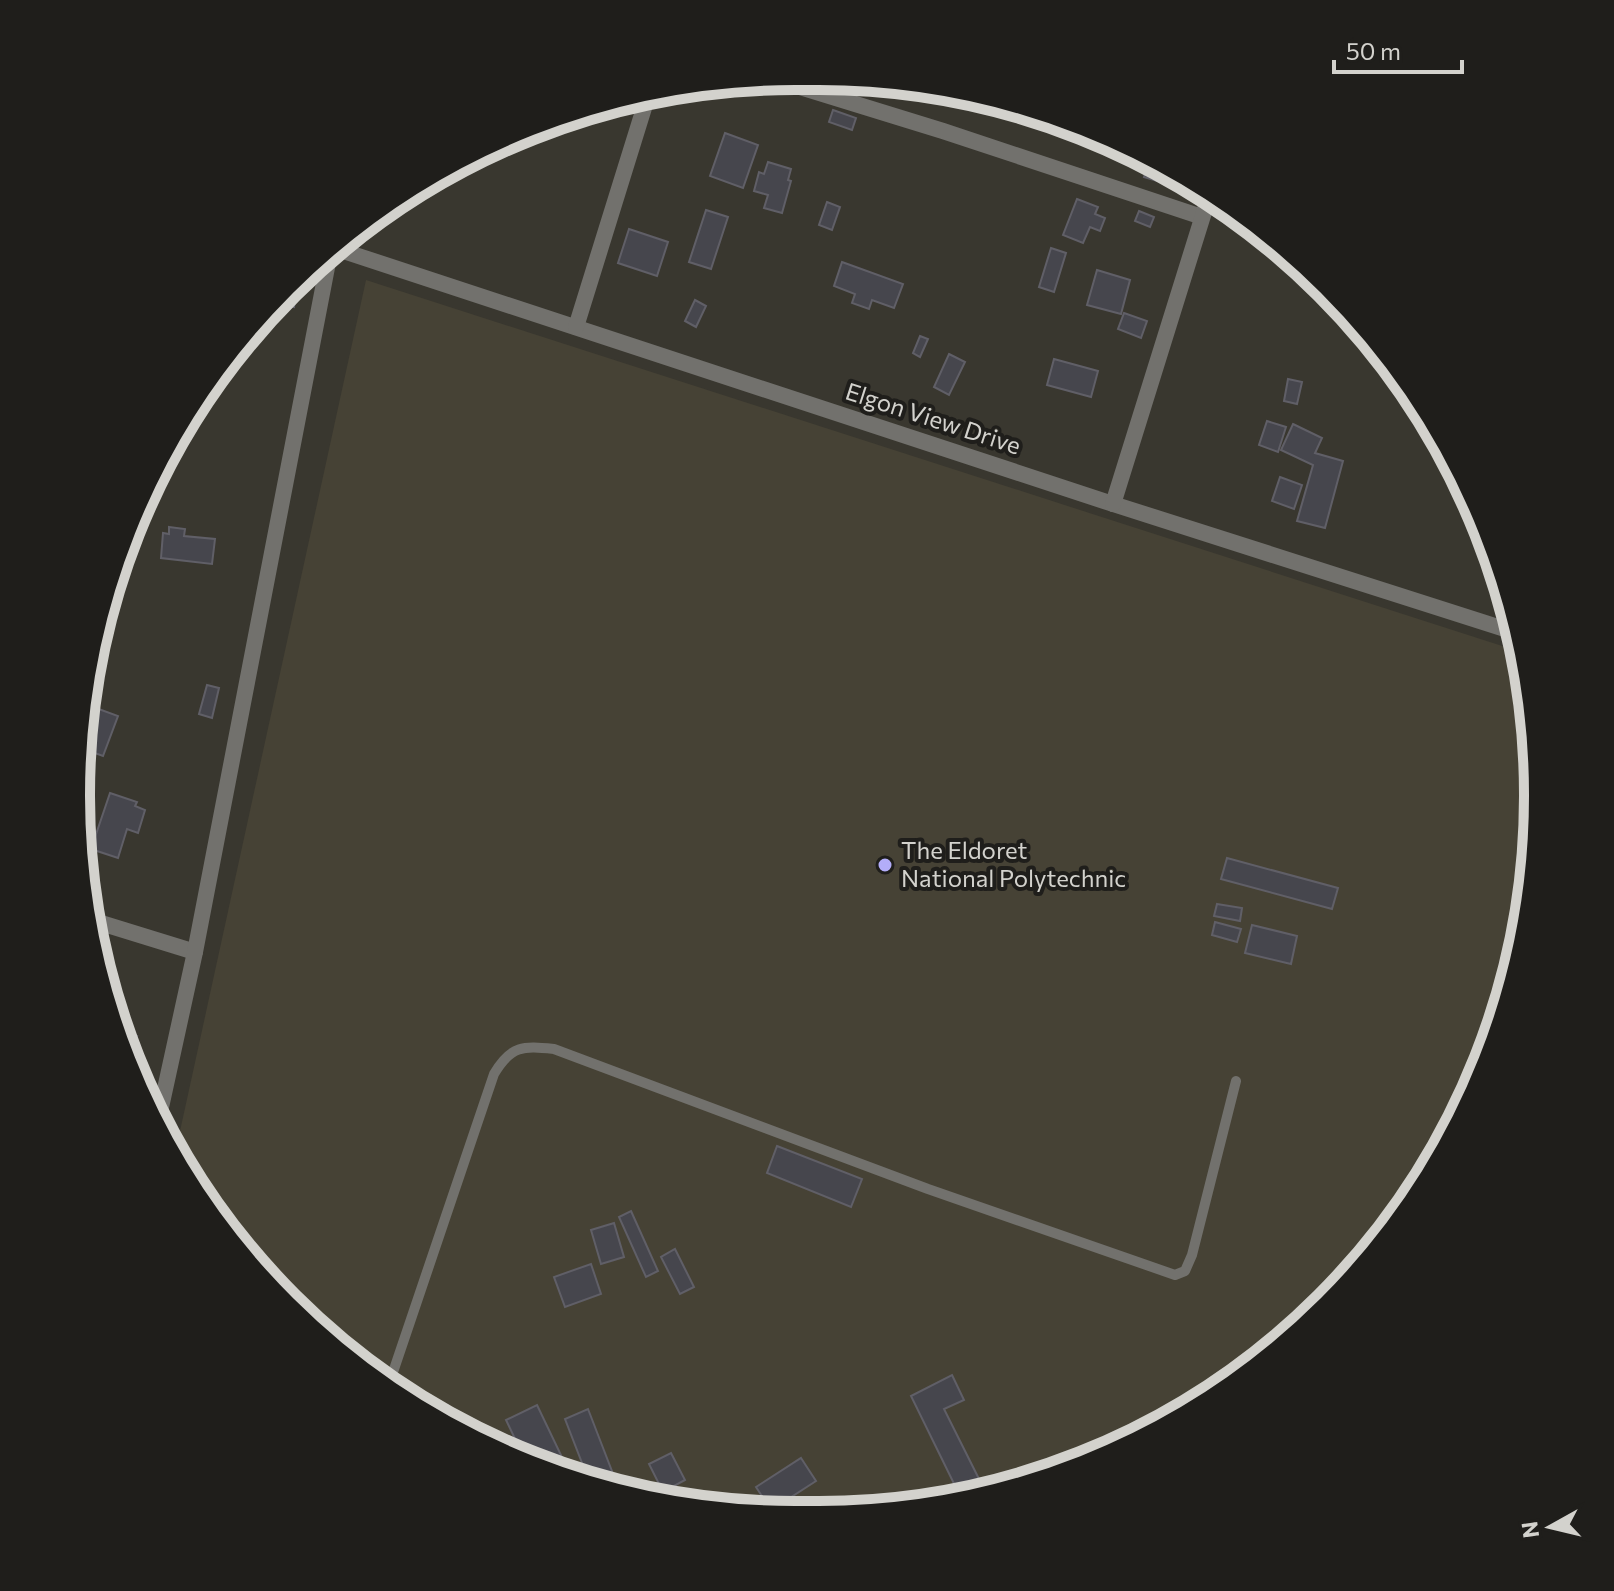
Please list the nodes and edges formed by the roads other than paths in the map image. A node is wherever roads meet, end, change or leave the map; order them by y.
1 (811, 90) edge
2 (644, 107) edge
3 (1206, 206) edge
4 (1202, 217) junction
5 (344, 254) edge
6 (329, 266) edge
7 (576, 327) junction
8 (1113, 504) junction
9 (1503, 629) edge
10 (102, 923) edge
11 (195, 952) junction
12 (1236, 1081) dead end
13 (162, 1105) edge
14 (392, 1374) edge

1 - 4 street
2 - 7 street
3 - 4 street
4 - 8 street
5 - 7 street, Elgon View Drive
6 - 11 street
7 - 8 street, Elgon View Drive
8 - 9 street, Elgon View Drive
10 - 11 street
11 - 13 street
12 - 14 lane

